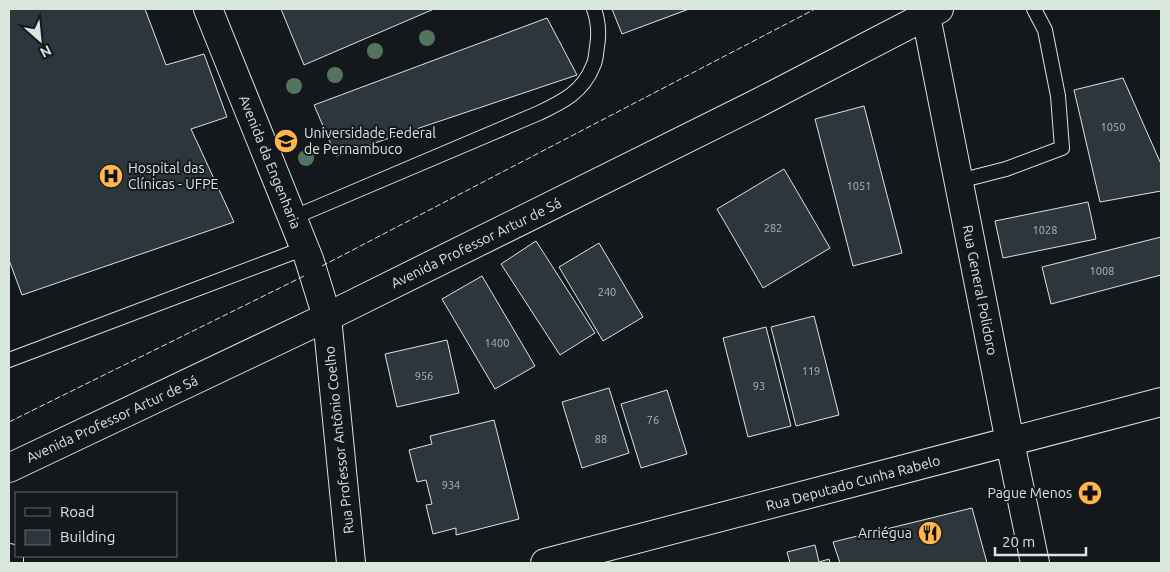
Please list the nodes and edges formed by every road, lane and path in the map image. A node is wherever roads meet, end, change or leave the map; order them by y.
1 (208, 9) edge
2 (594, 9) edge
3 (1034, 9) edge
4 (933, 12) edge
5 (959, 181) junction
6 (292, 218) junction
7 (305, 248) junction
8 (327, 317) junction
9 (9, 360) edge
10 (1161, 402) edge
11 (1010, 442) junction
12 (9, 468) edge
13 (9, 558) edge
14 (9, 563) edge
15 (351, 563) edge
16 (545, 563) edge
17 (1035, 563) edge

1 - 6 street, Avenida da Engenharia
2 - 6 lane
3 - 5 lane
4 - 5 street, Rua General Polidoro
4 - 8 street, Avenida Professor Artur de Sá
5 - 11 street, Rua General Polidoro
6 - 7 street, Avenida da Engenharia
7 - 8 street, Avenida da Engenharia
7 - 9 lane
8 - 12 street, Avenida Professor Artur de Sá
8 - 15 street, Rua Professor Antônio Coelho
10 - 11 street, Rua Deputado Cunha Rabelo
11 - 16 street, Rua Deputado Cunha Rabelo
11 - 17 street, Rua General Polidoro
13 - 14 street

